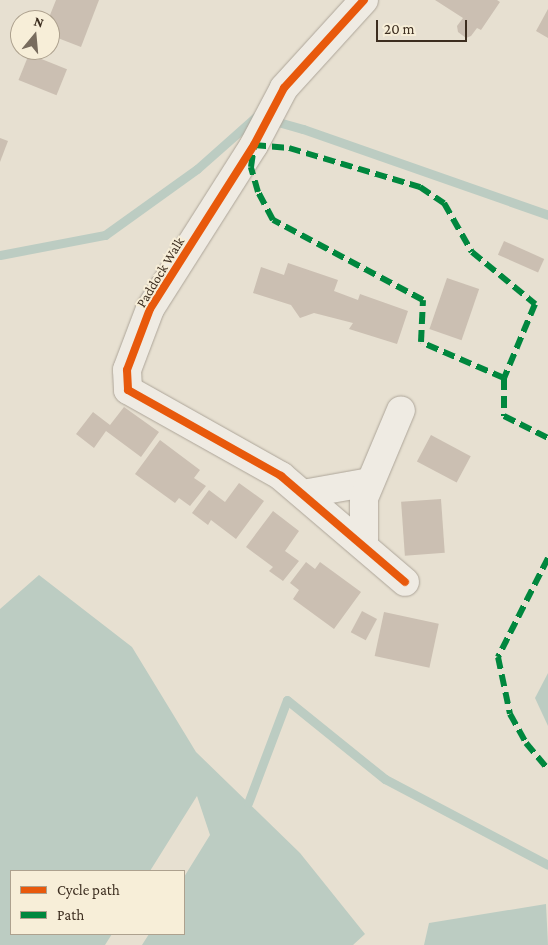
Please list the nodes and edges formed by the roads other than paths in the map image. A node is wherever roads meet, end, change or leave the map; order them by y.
1 (364, 0) edge
2 (400, 410) dead end
3 (370, 482) junction
4 (303, 494) junction
5 (364, 546) junction
6 (405, 582) dead end

1 - 4 street, Paddock Walk
2 - 3 street
3 - 4 street
3 - 5 street
4 - 5 street, Paddock Walk
5 - 6 street, Paddock Walk

